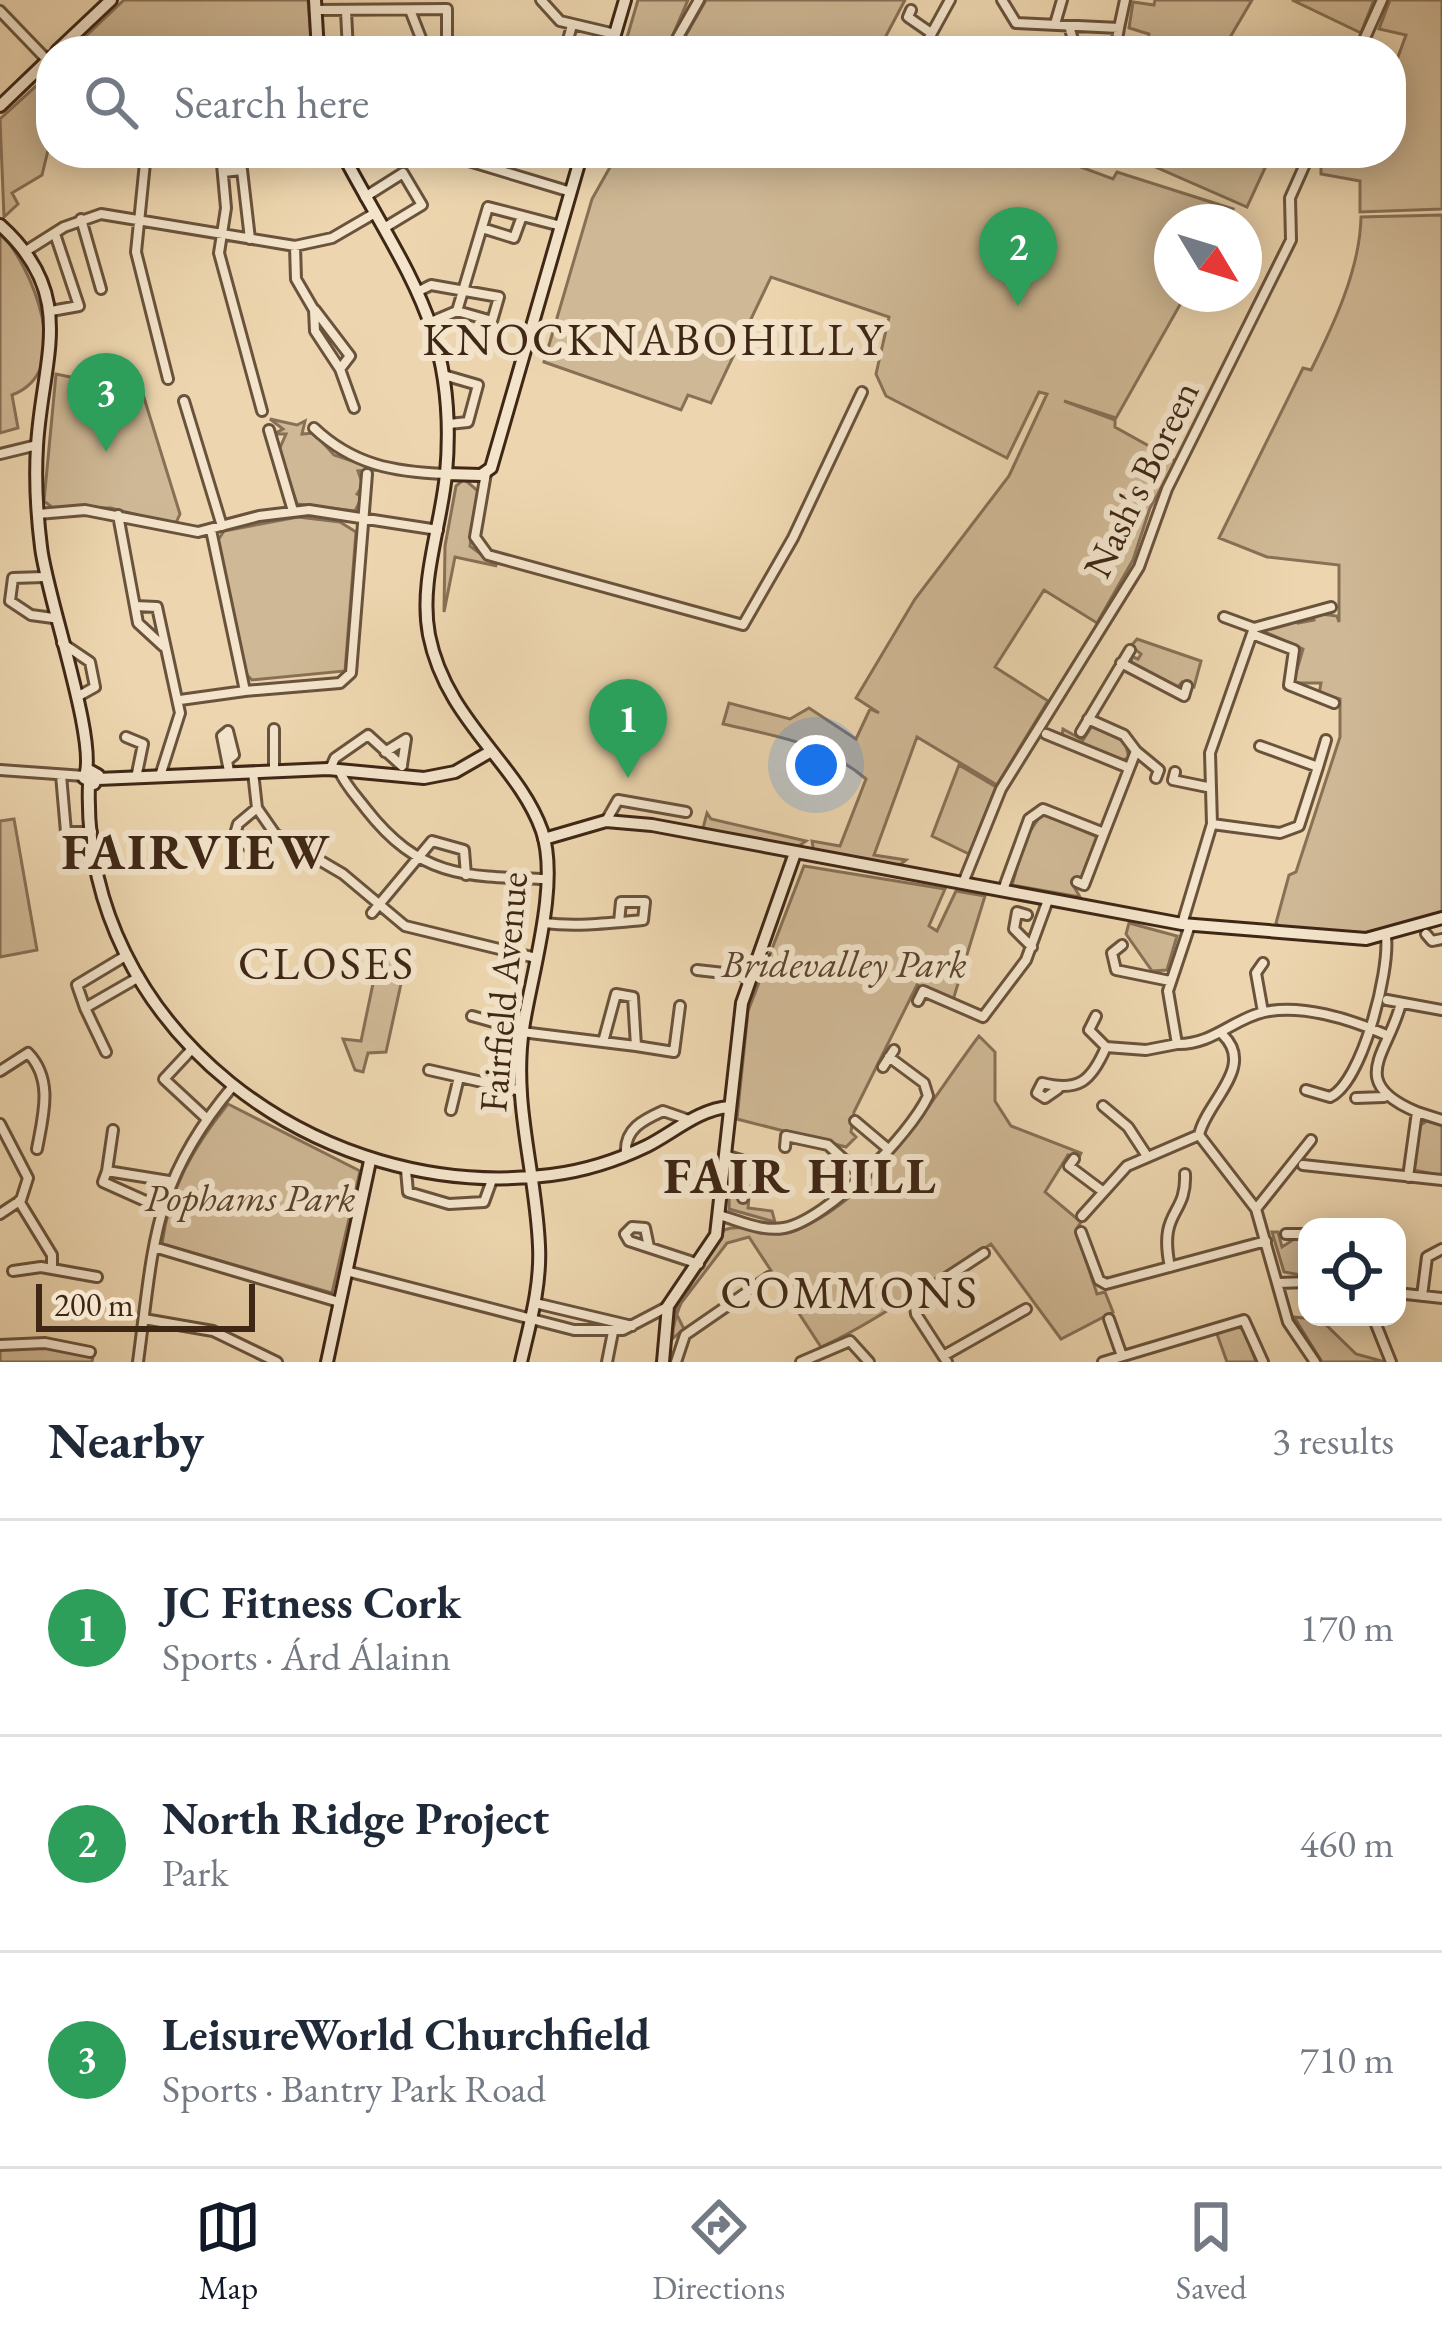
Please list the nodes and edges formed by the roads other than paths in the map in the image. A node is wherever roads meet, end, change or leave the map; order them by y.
1 (112, 0) edge
2 (541, 0) edge
3 (625, 0) edge
4 (699, 0) edge
5 (950, 0) edge
6 (1002, 0) edge
7 (1062, 0) edge
8 (1125, 0) edge
9 (1382, 0) edge
10 (316, 5) edge
11 (396, 5) edge
12 (410, 10) junction
13 (911, 10) dead end
14 (0, 11) edge
15 (346, 11) junction
16 (1054, 24) junction
17 (572, 25) junction
18 (1119, 28) junction
19 (1070, 29) junction
20 (615, 34) joint
21 (75, 36) edge
22 (318, 36) edge
23 (347, 36) edge
24 (420, 36) edge
25 (448, 36) edge
26 (569, 36) edge
27 (679, 36) edge
28 (922, 36) edge
29 (933, 36) edge
30 (1072, 36) edge
31 (1117, 36) edge
32 (1366, 36) edge
33 (36, 44) edge
34 (36, 73) edge
35 (0, 106) edge
36 (145, 168) edge
37 (223, 168) edge
38 (350, 168) edge
39 (492, 168) edge
40 (578, 168) edge
41 (1303, 168) edge
42 (223, 172) junction
43 (571, 192) junction
44 (365, 196) junction
45 (375, 213) junction
46 (522, 216) junction
47 (81, 219) junction
48 (143, 219) junction
49 (0, 225) edge
50 (561, 226) junction
51 (384, 228) junction
52 (482, 228) junction
53 (56, 234) junction
54 (222, 234) junction
55 (250, 240) junction
56 (295, 246) junction
57 (26, 251) junction
58 (464, 287) junction
59 (101, 289) dead end
60 (419, 291) junction
61 (314, 310) junction
62 (51, 311) junction
63 (457, 311) junction
64 (430, 322) junction
65 (340, 368) junction
66 (447, 376) junction
67 (168, 379) dead end
68 (862, 392) dead end
69 (184, 401) dead end
70 (354, 408) dead end
71 (262, 411) dead end
72 (449, 424) junction
73 (314, 428) dead end
74 (268, 430) dead end
75 (285, 437) dead end
76 (272, 442) junction
77 (37, 445) junction
78 (0, 454) edge
79 (447, 472) junction
80 (486, 473) junction
81 (367, 474) dead end
82 (293, 511) junction
83 (38, 514) junction
84 (118, 515) junction
85 (362, 519) junction
86 (222, 526) junction
87 (211, 530) junction
88 (438, 530) junction
89 (44, 577) junction
90 (5, 600) edge
91 (135, 606) junction
92 (1331, 607) dead end
93 (1225, 617) dead end
94 (53, 618) junction
95 (1253, 631) junction
96 (61, 642) junction
97 (165, 647) junction
98 (1130, 650) dead end
99 (1121, 663) junction
100 (1187, 686) dead end
101 (245, 691) junction
102 (76, 697) junction
103 (180, 700) junction
104 (1334, 703) dead end
105 (1088, 719) junction
106 (274, 729) dead end
107 (1081, 732) dead end
108 (1046, 734) dead end
109 (126, 737) dead end
110 (1327, 740) dead end
111 (1260, 746) dead end
112 (385, 752) junction
113 (1136, 752) junction
114 (488, 753) junction
115 (1318, 767) junction
116 (1129, 768) junction
117 (335, 769) junction
118 (0, 770) edge
119 (274, 770) junction
120 (253, 771) junction
121 (401, 771) junction
122 (1175, 772) dead end
123 (62, 775) junction
124 (160, 776) junction
125 (90, 777) junction
126 (136, 778) junction
127 (1156, 778) dead end
128 (1207, 788) junction
129 (257, 808) junction
130 (686, 812) dead end
131 (606, 821) junction
132 (1212, 824) junction
133 (92, 832) junction
134 (1104, 833) junction
135 (275, 834) junction
136 (544, 839) junction
137 (795, 854) junction
138 (415, 858) junction
139 (466, 874) junction
140 (545, 879) junction
141 (1077, 882) dead end
142 (962, 885) junction
143 (1003, 892) junction
144 (1048, 900) junction
145 (376, 909) junction
146 (1027, 915) dead end
147 (1442, 918) edge
148 (542, 922) junction
149 (620, 922) dead end
150 (1186, 925) junction
151 (1426, 934) dead end
152 (1386, 937) junction
153 (1442, 939) edge
154 (1122, 945) dead end
155 (1032, 947) junction
156 (127, 955) junction
157 (536, 958) junction
158 (1263, 963) dead end
159 (697, 970) dead end
160 (751, 976) junction
161 (139, 977) junction
162 (1170, 981) junction
163 (1387, 1000) dead end
164 (918, 1001) dead end
165 (1401, 1003) junction
166 (680, 1006) dead end
167 (85, 1008) junction
168 (1442, 1010) edge
169 (1263, 1012) junction
170 (472, 1016) dead end
171 (1096, 1016) dead end
172 (1369, 1028) junction
173 (522, 1031) junction
174 (1384, 1034) junction
175 (1223, 1035) junction
176 (603, 1042) junction
177 (1177, 1044) junction
178 (636, 1046) junction
179 (1106, 1047) junction
180 (192, 1049) junction
181 (106, 1052) dead end
182 (889, 1058) dead end
183 (429, 1070) dead end
184 (0, 1071) edge
185 (459, 1077) junction
186 (233, 1086) junction
187 (1058, 1089) dead end
188 (518, 1090) junction
189 (1306, 1090) dead end
190 (1384, 1097) junction
191 (1356, 1098) dead end
192 (1103, 1106) dead end
193 (729, 1107) junction
194 (451, 1110) dead end
195 (1417, 1112) junction
196 (206, 1118) junction
197 (1442, 1120) edge
198 (691, 1121) junction
199 (0, 1124) edge
200 (112, 1130) dead end
201 (854, 1134) dead end
202 (1199, 1135) junction
203 (1311, 1140) dead end
204 (784, 1147) dead end
205 (887, 1148) junction
206 (37, 1149) dead end
207 (626, 1154) junction
208 (723, 1155) junction
209 (1147, 1156) junction
210 (1073, 1159) dead end
211 (370, 1161) junction
212 (1303, 1165) dead end
213 (406, 1170) junction
214 (107, 1171) junction
215 (1186, 1174) dead end
216 (862, 1176) junction
217 (530, 1177) junction
218 (1408, 1177) junction
219 (492, 1180) junction
220 (1442, 1180) edge
221 (169, 1181) junction
222 (1101, 1190) junction
223 (743, 1198) dead end
224 (19, 1202) junction
225 (161, 1208) junction
226 (1256, 1209) junction
227 (0, 1214) edge
228 (719, 1215) junction
229 (1082, 1216) dead end
230 (1081, 1232) dead end
231 (1286, 1234) dead end
232 (1298, 1234) edge
233 (1267, 1241) junction
234 (154, 1247) junction
235 (649, 1247) dead end
236 (1442, 1249) edge
237 (985, 1253) dead end
238 (700, 1264) junction
239 (1170, 1267) junction
240 (52, 1268) junction
241 (13, 1271) dead end
242 (346, 1271) junction
243 (97, 1277) dead end
244 (770, 1277) dead end
245 (1298, 1282) edge
246 (1278, 1283) junction
247 (1406, 1294) edge
248 (1422, 1296) junction
249 (1442, 1298) edge
250 (339, 1302) junction
251 (535, 1303) junction
252 (668, 1306) junction
253 (1026, 1309) dead end
254 (144, 1319) junction
255 (1109, 1319) dead end
256 (530, 1321) junction
257 (634, 1326) junction
258 (1377, 1326) edge
259 (613, 1332) junction
260 (0, 1346) edge
261 (90, 1352) dead end
262 (1122, 1356) junction
263 (945, 1359) edge
264 (138, 1362) edge
265 (277, 1362) edge
266 (327, 1362) edge
267 (521, 1362) edge
268 (607, 1362) edge
269 (663, 1362) edge
270 (676, 1362) edge
271 (801, 1362) edge
272 (869, 1362) edge
273 (1103, 1362) edge
274 (1263, 1362) edge
275 (1315, 1362) edge
276 (1391, 1362) edge

1 - 21 street
2 - 17 street
3 - 20 street
4 - 27 street
5 - 29 street
6 - 16 street
7 - 16 street
8 - 18 street
9 - 32 street
10 - 15 street
10 - 22 street
11 - 12 street
11 - 15 street
12 - 24 street
12 - 25 street
13 - 28 street
14 - 33 street
15 - 23 street
16 - 19 street
17 - 20 street
17 - 26 street
18 - 19 street
18 - 31 street
19 - 30 street
34 - 35 street
36 - 48 street
37 - 42 street
38 - 44 street
39 - 43 street
40 - 43 street
41 - 142 street, Nash's Boreen
42 - 54 street
42 - 55 street
43 - 50 street
44 - 45 street
44 - 51 street
45 - 51 street
45 - 56 street
46 - 50 street
46 - 52 street
46 - 52 street
47 - 48 street
47 - 53 street
47 - 59 street
48 - 54 street
48 - 67 street
49 - 57 street
50 - 80 street
51 - 60 street
52 - 58 street
53 - 57 street
53 - 62 street
54 - 55 street
54 - 71 street
55 - 56 street
56 - 61 street
57 - 62 street
58 - 60 street
58 - 63 street
58 - 63 street
60 - 64 street
61 - 65 street
61 - 65 street
62 - 77 street
63 - 64 street
64 - 66 street
65 - 70 street
66 - 72 street
66 - 72 street
68 - 80 street
69 - 86 street
72 - 79 street
73 - 79 street
74 - 76 street
75 - 76 street
76 - 82 street
77 - 78 street
77 - 83 street
79 - 80 street
79 - 88 street
81 - 85 street
82 - 85 street
82 - 86 street
83 - 84 street
83 - 89 street
84 - 87 street
84 - 91 street
85 - 88 street
85 - 101 street
86 - 87 street
87 - 101 street
88 - 114 street
89 - 90 street
89 - 94 street
90 - 94 street
91 - 97 street
91 - 97 street
92 - 95 street
93 - 95 street
94 - 96 street
95 - 104 street
95 - 128 street
96 - 102 street
96 - 102 street
97 - 103 street
98 - 99 street
99 - 100 street
99 - 105 street
101 - 103 street
102 - 125 street
103 - 124 street
105 - 107 street
105 - 113 street
106 - 119 street
108 - 116 street
109 - 126 street
110 - 115 street
111 - 115 street
112 - 117 street
112 - 121 street
112 - 121 street
113 - 116 street
113 - 127 street
114 - 121 street
114 - 136 street
115 - 132 street
116 - 134 street
117 - 119 street
117 - 121 street
117 - 138 street
118 - 123 street
119 - 120 street
120 - 124 street
120 - 129 street
122 - 128 street
123 - 125 street
123 - 133 street
124 - 126 street
125 - 126 street
125 - 133 street
128 - 132 street
129 - 135 street
129 - 135 street
130 - 131 street
131 - 136 street
131 - 137 street
132 - 150 street
133 - 156 street
134 - 141 street
134 - 143 street
135 - 145 street
136 - 140 street, Fairfield Avenue
137 - 142 street
137 - 160 street
138 - 139 street
138 - 139 street
138 - 145 street
139 - 140 street
140 - 148 street, Fairfield Avenue
142 - 143 street
143 - 144 street
144 - 150 street
144 - 155 street
145 - 157 street
146 - 155 street
147 - 152 street
148 - 149 street
148 - 157 street, Fairfield Avenue
150 - 152 street
150 - 162 street
151 - 153 street
152 - 172 street
154 - 162 street
155 - 164 street
156 - 161 street
156 - 167 street
157 - 173 street, Fairfield Avenue
158 - 169 street
159 - 160 street
160 - 193 street
161 - 167 street
161 - 180 street
162 - 177 street
163 - 165 street
165 - 168 street
165 - 174 street
166 - 178 street
167 - 181 street
169 - 172 street
169 - 175 street
170 - 173 street
171 - 179 street
172 - 174 street
172 - 189 street
173 - 176 street
173 - 188 street, Fairfield Avenue
174 - 190 street
175 - 177 street
175 - 202 street
176 - 178 street
176 - 178 street
177 - 179 street
179 - 187 street
180 - 186 street
180 - 196 street
182 - 205 street
183 - 185 street
184 - 206 street
185 - 188 street
185 - 194 street
186 - 196 street
186 - 211 street
188 - 217 street, Fairfield Avenue
190 - 191 street
190 - 195 street
192 - 209 street
193 - 198 street
193 - 208 street
195 - 197 street
195 - 218 street
196 - 221 street
198 - 207 street
198 - 207 street
199 - 224 street
200 - 214 street
201 - 205 street
202 - 209 street
202 - 226 street
203 - 226 street
204 - 216 street
205 - 216 street
207 - 217 street
208 - 223 street
208 - 228 street
209 - 222 street
210 - 222 street
211 - 213 street
211 - 242 street
212 - 218 street
213 - 219 street
213 - 219 street
214 - 221 street
214 - 225 street
215 - 239 street
216 - 228 street
217 - 219 street
217 - 251 street, Fairfield Avenue
218 - 220 street
221 - 225 street
222 - 229 street
224 - 227 street
224 - 240 street
225 - 234 street
226 - 233 street
228 - 238 street
230 - 239 street
231 - 232 street
233 - 239 street
233 - 246 street
234 - 250 street
234 - 254 street
235 - 238 street
236 - 248 street
237 - 263 street
238 - 252 street
240 - 241 street
240 - 243 street
242 - 250 street
242 - 256 street
244 - 270 street
245 - 246 street
246 - 275 street
247 - 248 street
248 - 249 street
250 - 266 street
251 - 256 street, Fairfield Avenue
251 - 257 street
252 - 257 street
252 - 269 street
253 - 263 street
254 - 264 street
254 - 265 street
255 - 262 street
256 - 259 street
256 - 267 street, Fairfield Avenue
257 - 259 street
258 - 276 street
259 - 268 street
260 - 261 street
262 - 273 street
262 - 274 street
271 - 272 street

